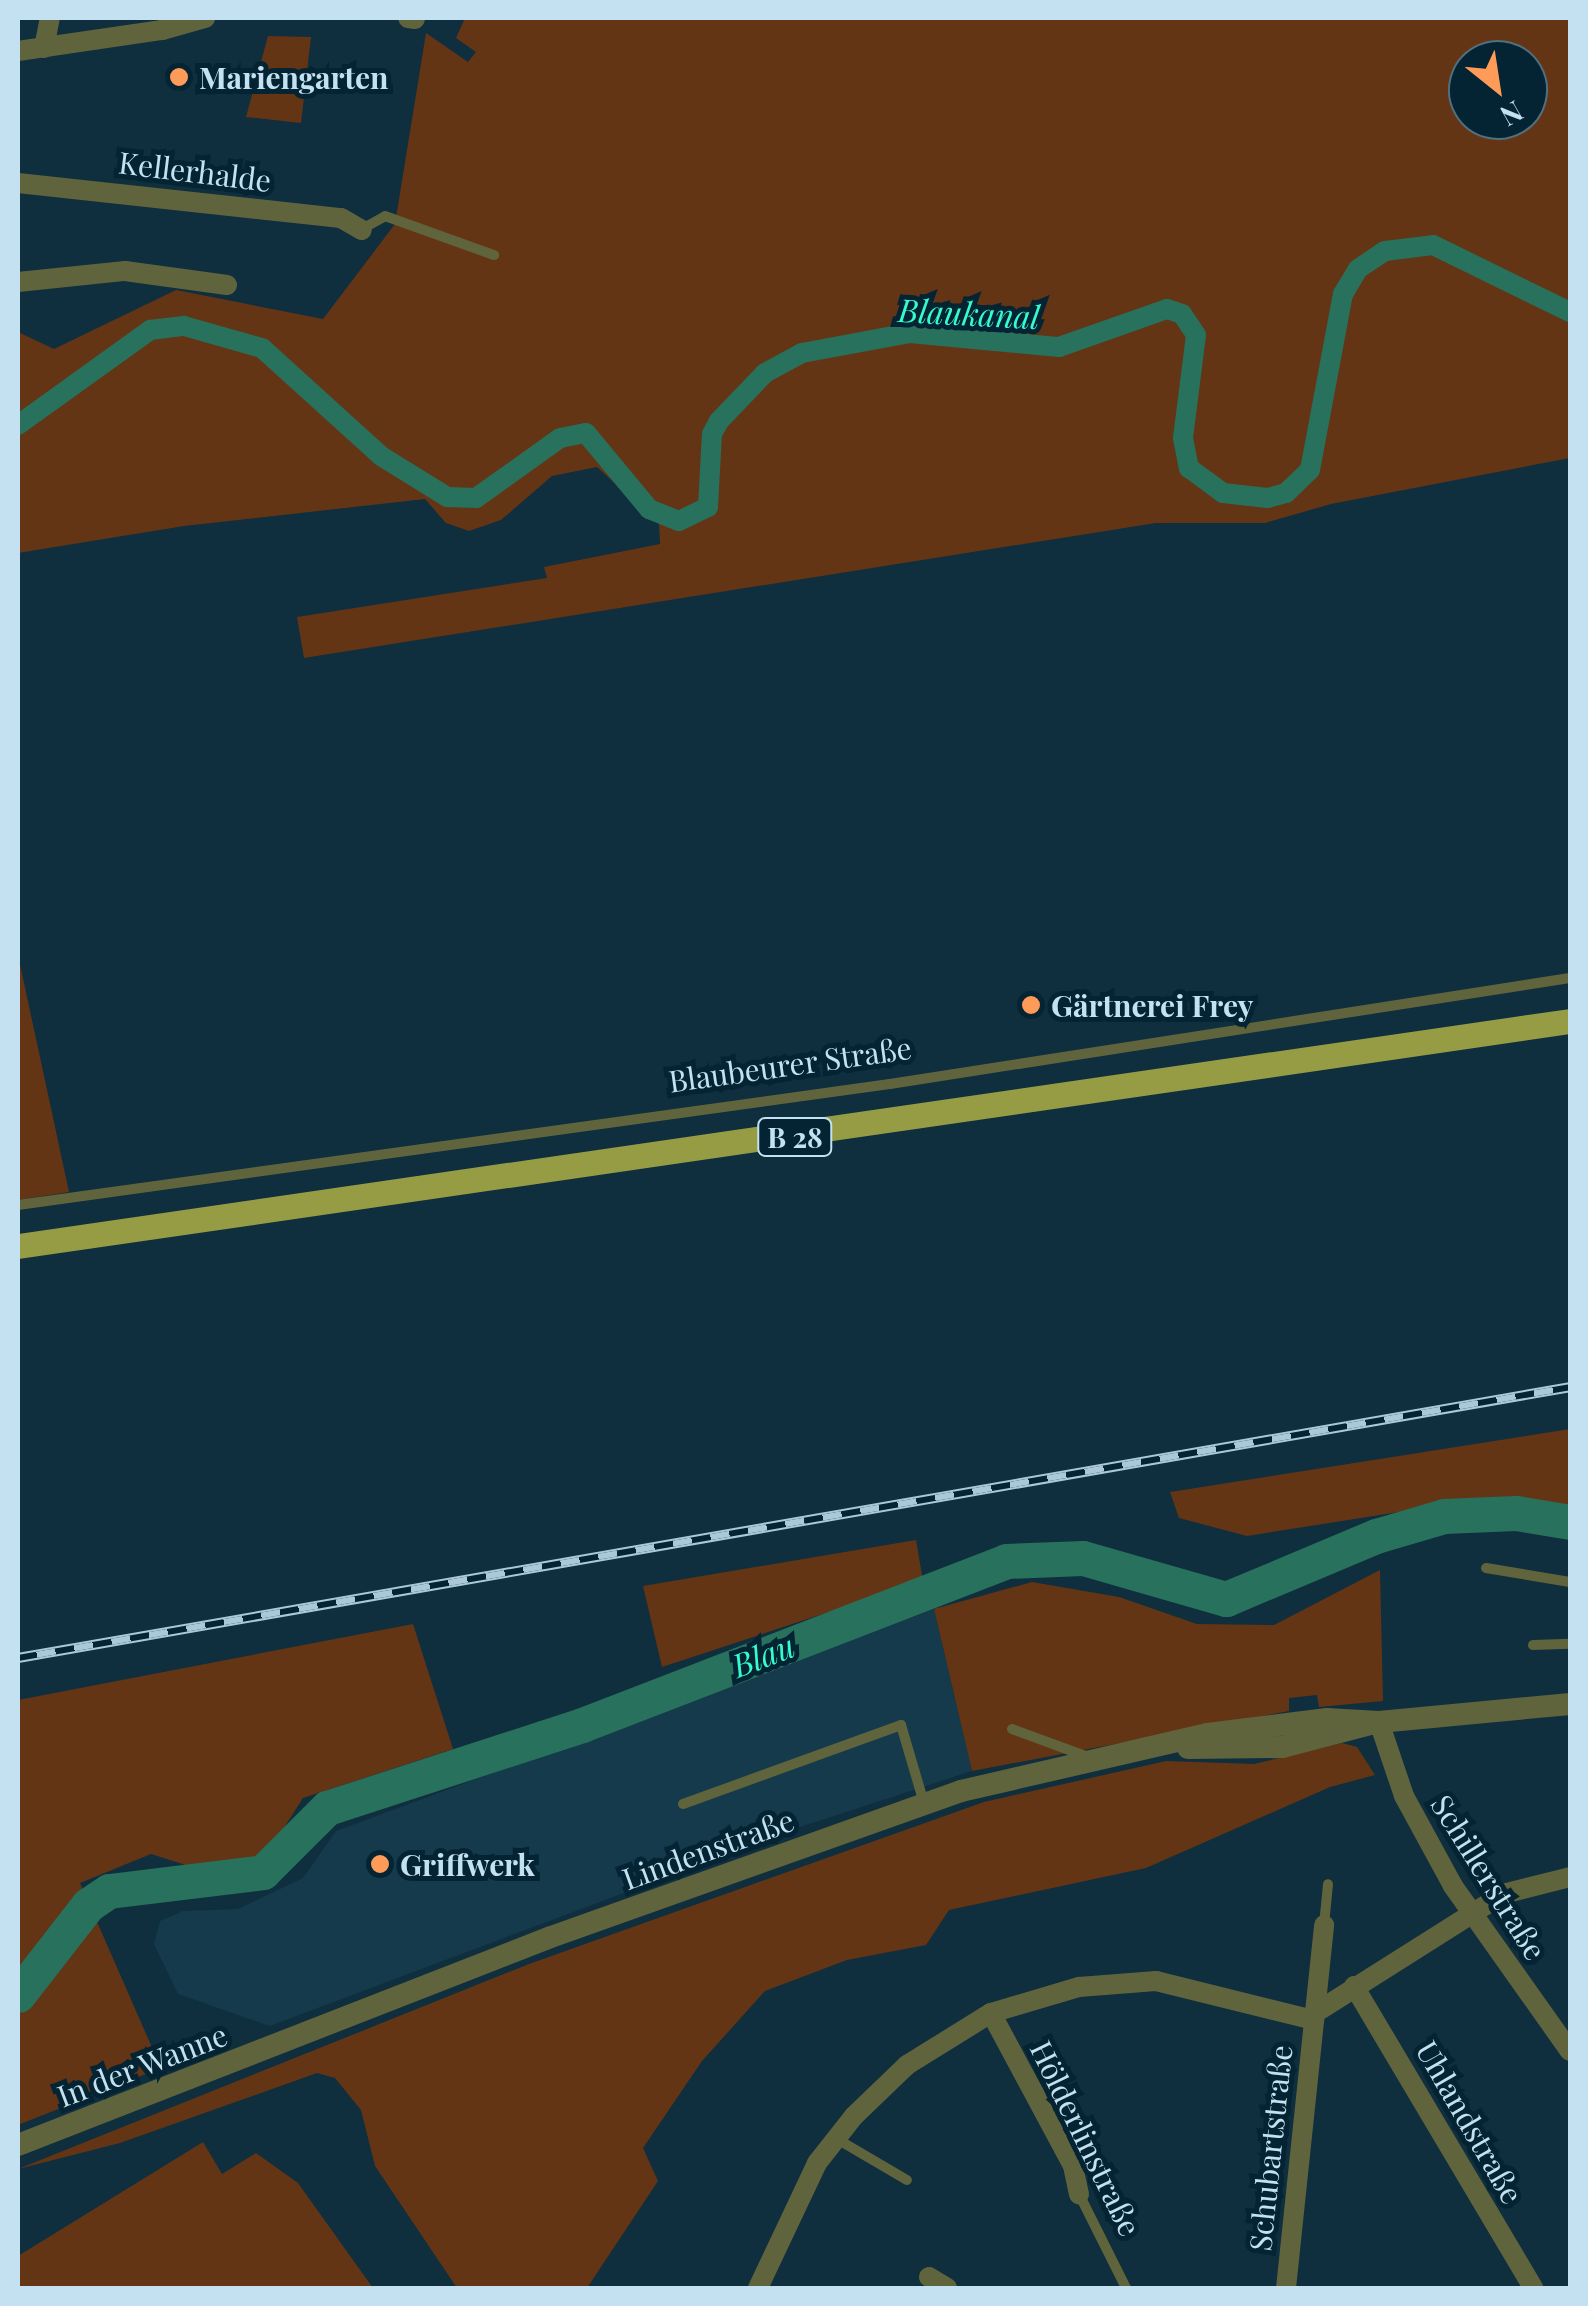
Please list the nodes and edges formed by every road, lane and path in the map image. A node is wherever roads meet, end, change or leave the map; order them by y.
1 (50, 18) edge
2 (204, 18) edge
3 (139, 26) edge
4 (44, 48) junction
5 (18, 52) edge
6 (18, 183) edge
7 (362, 230) joint
8 (494, 254) dead end
9 (18, 282) edge
10 (228, 285) dead end
11 (1570, 978) edge
12 (1570, 1021) edge
13 (18, 1205) edge
14 (18, 1246) edge
15 (1486, 1568) dead end
16 (1570, 1582) edge
17 (1570, 1644) edge
18 (1533, 1645) dead end
19 (1570, 1704) edge
20 (1379, 1722) junction
21 (1012, 1729) dead end
22 (1092, 1758) junction
23 (682, 1804) dead end
24 (924, 1804) junction
25 (1570, 1877) edge
26 (1328, 1884) dead end
27 (1470, 1914) junction
28 (1324, 1924) joint
29 (1354, 1986) junction
30 (990, 2014) junction
31 (1314, 2016) junction
32 (288, 2039) joint
33 (1570, 2051) edge
34 (836, 2138) junction
35 (18, 2146) edge
36 (907, 2180) dead end
37 (1079, 2194) joint
38 (758, 2288) edge
39 (1126, 2288) edge
40 (1286, 2288) edge
41 (1533, 2288) edge

1 - 4 street
2 - 3 street
3 - 4 street
4 - 5 street
6 - 7 street, Kellerhalde
7 - 8 lane
9 - 10 street
11 - 13 lane, Blaubeurer Straße
12 - 14 main road, B 28
15 - 16 lane
17 - 18 lane
19 - 20 street, Lindenstraße
20 - 22 street, Lindenstraße
20 - 27 street, Schillerstraße
21 - 22 lane
22 - 24 street, Lindenstraße
23 - 24 lane
24 - 32 street, Lindenstraße
25 - 27 street, Schubartstraße
26 - 28 lane, Schubartstraße
27 - 29 street, Schubartstraße
27 - 33 street, Schillerstraße
28 - 31 street, Schubartstraße
29 - 31 street, Schubartstraße
29 - 41 street, Uhlandstraße
30 - 31 street, Hölderlinstraße
30 - 34 street, Hölderlinstraße
30 - 37 street, Hölderlinstraße
31 - 40 street, Schubartstraße
32 - 35 street, In der Wanne
34 - 36 lane
34 - 38 street, Hölderlinstraße
37 - 39 lane, Hölderlinstraße

